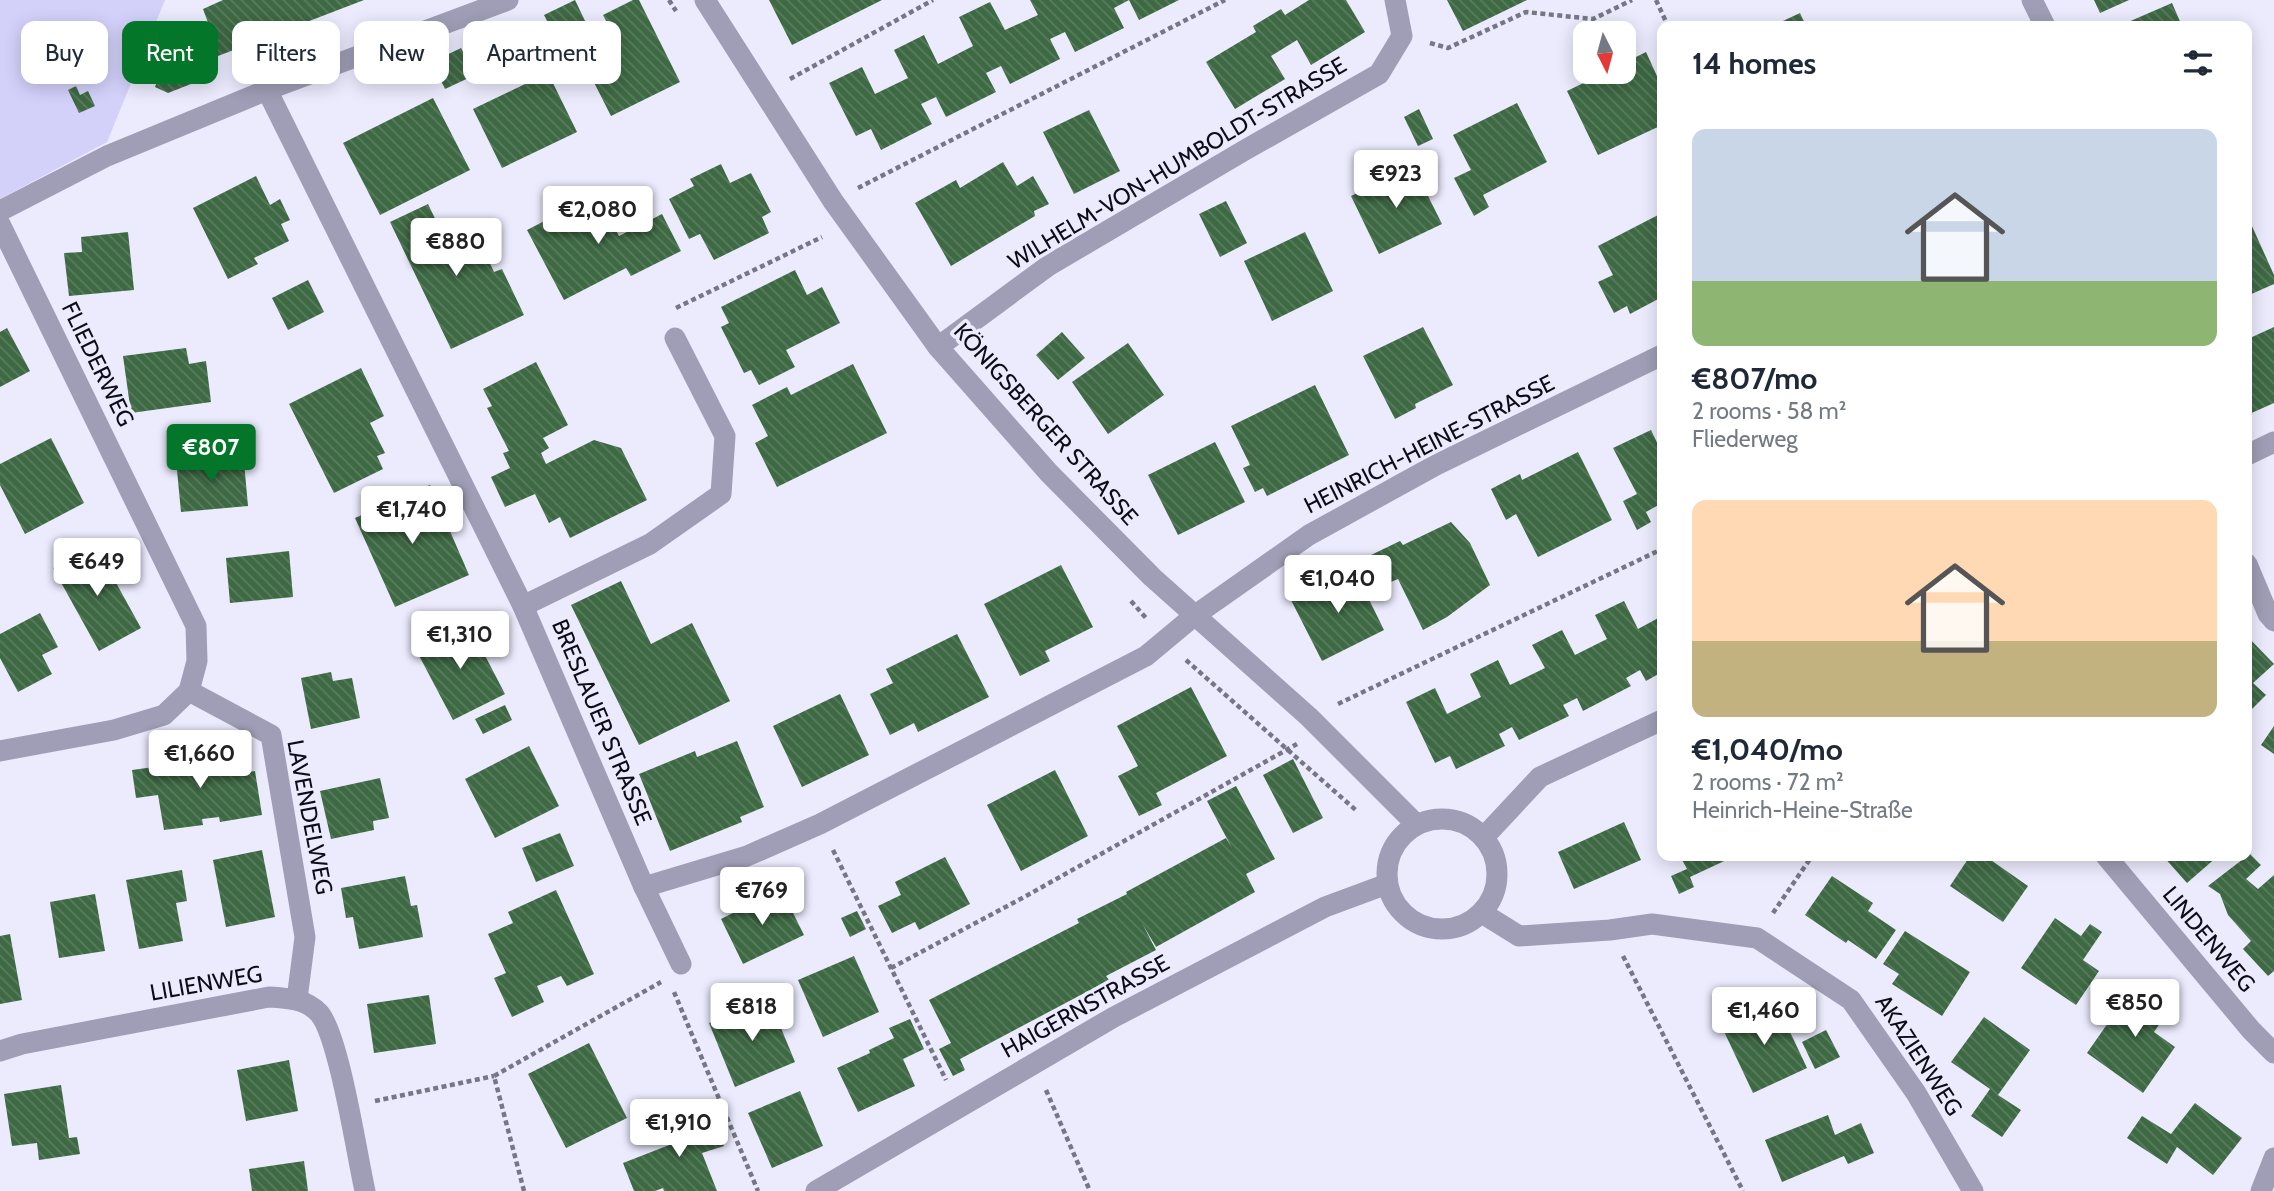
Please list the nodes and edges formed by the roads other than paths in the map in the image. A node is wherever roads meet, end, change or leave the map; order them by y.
1 (508, 0) edge
2 (705, 0) edge
3 (1395, 0) edge
4 (2032, 0) edge
5 (476, 5) edge
6 (2042, 21) edge
7 (267, 90) junction
8 (0, 211) edge
9 (0, 224) edge
10 (675, 338) road end
11 (938, 346) junction
12 (1657, 357) edge
13 (2274, 442) edge
14 (2252, 453) edge
15 (2252, 576) edge
16 (523, 606) junction
17 (1194, 616) junction
18 (2274, 621) edge
19 (189, 691) junction
20 (1657, 722) edge
21 (0, 751) edge
22 (1416, 824) junction
23 (1484, 836) junction
24 (2110, 861) edge
25 (1387, 884) junction
26 (644, 887) junction
27 (1482, 913) junction
28 (674, 971) road end
29 (297, 999) junction
30 (0, 1051) edge
31 (2274, 1054) edge
32 (2274, 1158) edge
33 (365, 1191) edge
34 (816, 1191) edge
35 (1973, 1191) edge
36 (2261, 1191) edge

1 - 5 street
2 - 11 street, KÖNIGSBERGER STRASSE
3 - 11 street, WILHELM-VON-HUMBOLDT-STRASSE
4 - 6 street
5 - 7 street
7 - 8 street
7 - 16 street, BRESLAUER STRASSE
9 - 19 street, FLIEDERWEG
10 - 16 street
11 - 17 street, KÖNIGSBERGER STRASSE
12 - 17 street, HEINRICH-HEINE-STRASSE
13 - 14 street
15 - 18 street
16 - 26 street, BRESLAUER STRASSE
17 - 22 street, KÖNIGSBERGER STRASSE
17 - 26 street
19 - 21 street
19 - 29 street, LAVENDELWEG
20 - 23 street
22 - 23 street
22 - 25 street
23 - 27 street
24 - 31 street, LINDENWEG
25 - 27 street
25 - 34 street, HAIGERNSTRASSE
26 - 28 street, BRESLAUER STRASSE
27 - 35 street, AKAZIENWEG
29 - 30 street, LILIENWEG
29 - 33 street
32 - 36 street

